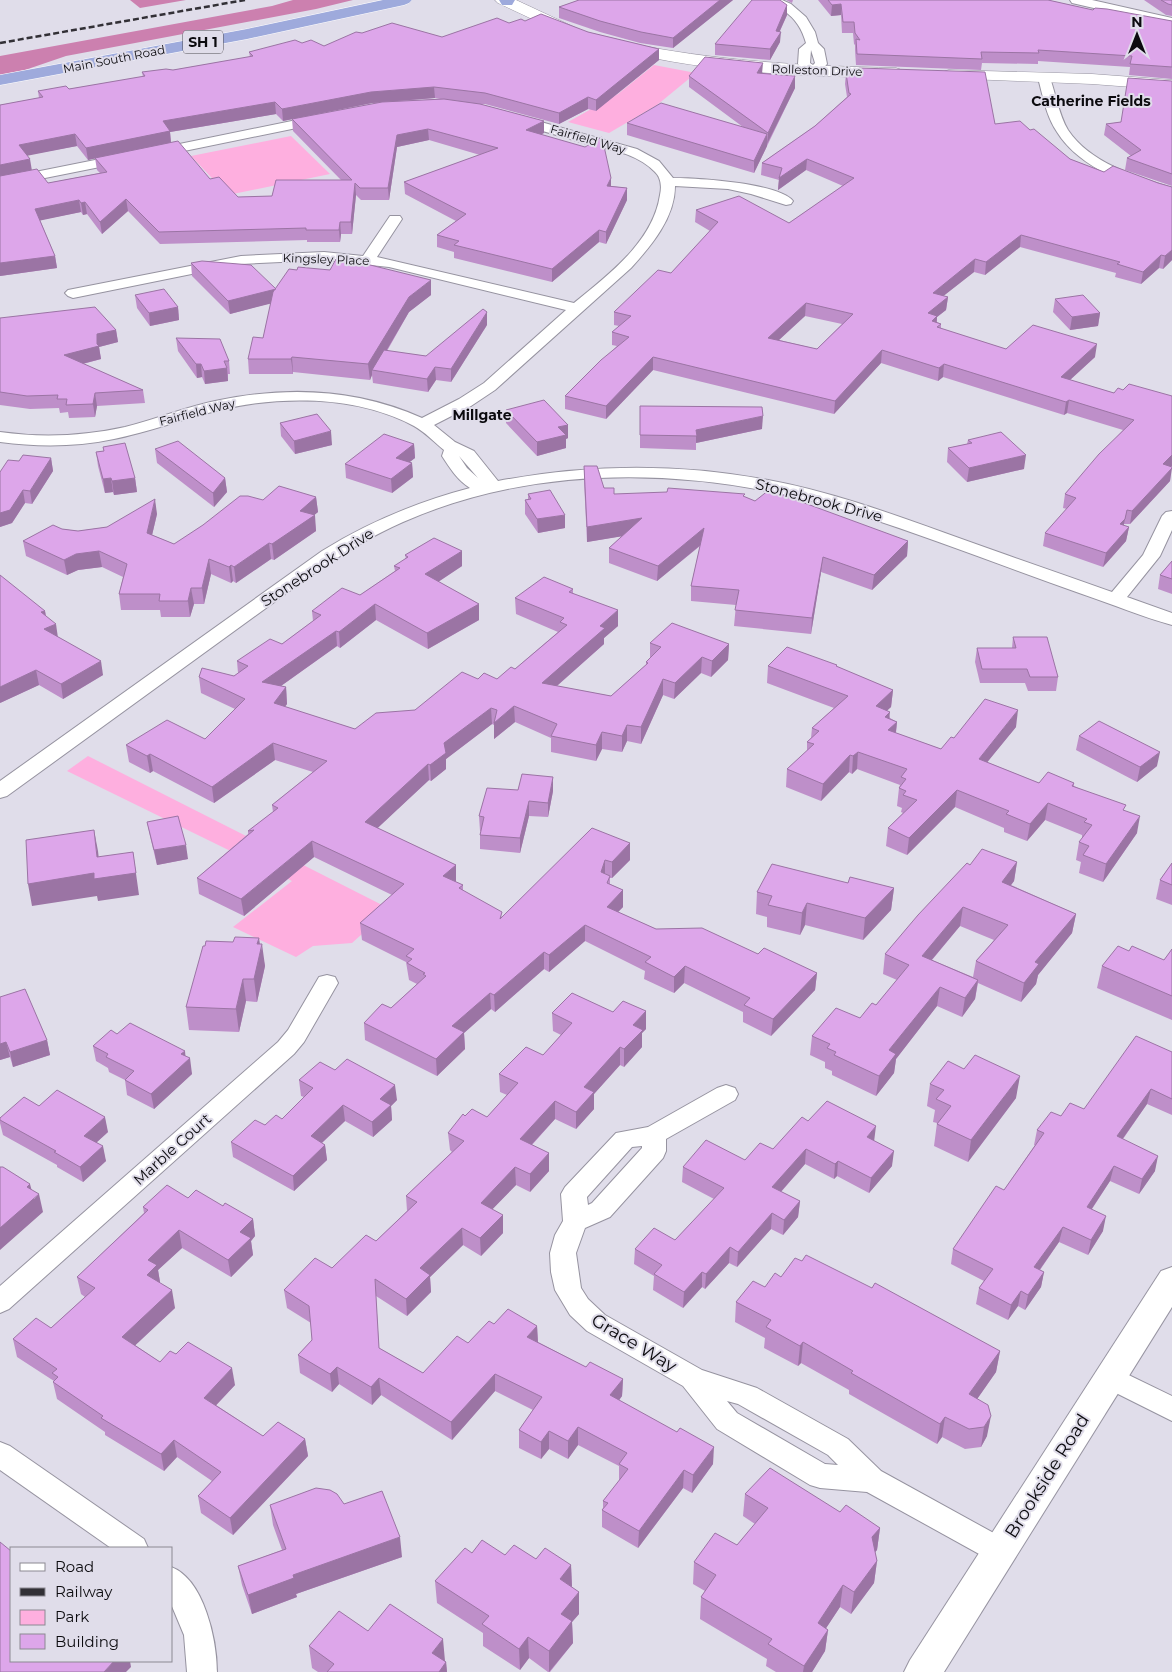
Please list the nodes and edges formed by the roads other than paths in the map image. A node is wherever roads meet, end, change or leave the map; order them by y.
1 (404, 0) edge
2 (772, 0) edge
3 (1076, 0) edge
4 (506, 1) edge
5 (1172, 22) edge
6 (584, 36) edge
7 (612, 44) edge
8 (814, 71) junction
9 (910, 74) edge
10 (936, 74) edge
11 (1044, 78) junction
12 (0, 80) edge
13 (1172, 85) edge
14 (506, 116) edge
15 (333, 117) edge
16 (668, 182) junction
17 (0, 183) edge
18 (1172, 193) edge
19 (786, 201) dead end
20 (395, 219) dead end
21 (368, 259) junction
22 (72, 293) dead end
23 (577, 308) junction
24 (422, 424) junction
25 (0, 437) edge
26 (486, 488) junction
27 (1172, 516) edge
28 (1116, 599) junction
29 (1172, 619) edge
30 (0, 791) edge
31 (327, 983) dead end
32 (726, 1094) dead end
33 (1172, 1280) edge
34 (0, 1302) edge
35 (1110, 1377) junction
36 (1172, 1409) edge
37 (0, 1454) edge
38 (133, 1547) edge
39 (1000, 1551) junction
40 (172, 1581) edge
41 (202, 1672) edge
42 (923, 1672) edge

1 - 12 highway, Main South Road / SH 1
2 - 8 street
3 - 5 street
4 - 6 main road
7 - 8 main road, Rolleston Drive
8 - 9 main road, Rolleston Drive
10 - 11 main road
11 - 13 main road
11 - 18 street
14 - 16 street, Fairfield Way
15 - 17 street
16 - 19 street
16 - 23 street
20 - 21 street
21 - 22 street, Kingsley Place
21 - 23 street, Kingsley Place
23 - 24 street
24 - 25 street, Fairfield Way
24 - 26 street, Fairfield Way
26 - 28 street, Stonebrook Drive
26 - 30 street, Stonebrook Drive
27 - 28 street
28 - 29 street, Stonebrook Drive
31 - 34 street, Marble Court
32 - 39 street, Grace Way
33 - 35 street, Brookside Road
35 - 36 street
35 - 39 street, Brookside Road
37 - 38 street
39 - 42 street, Brookside Road
40 - 41 street

